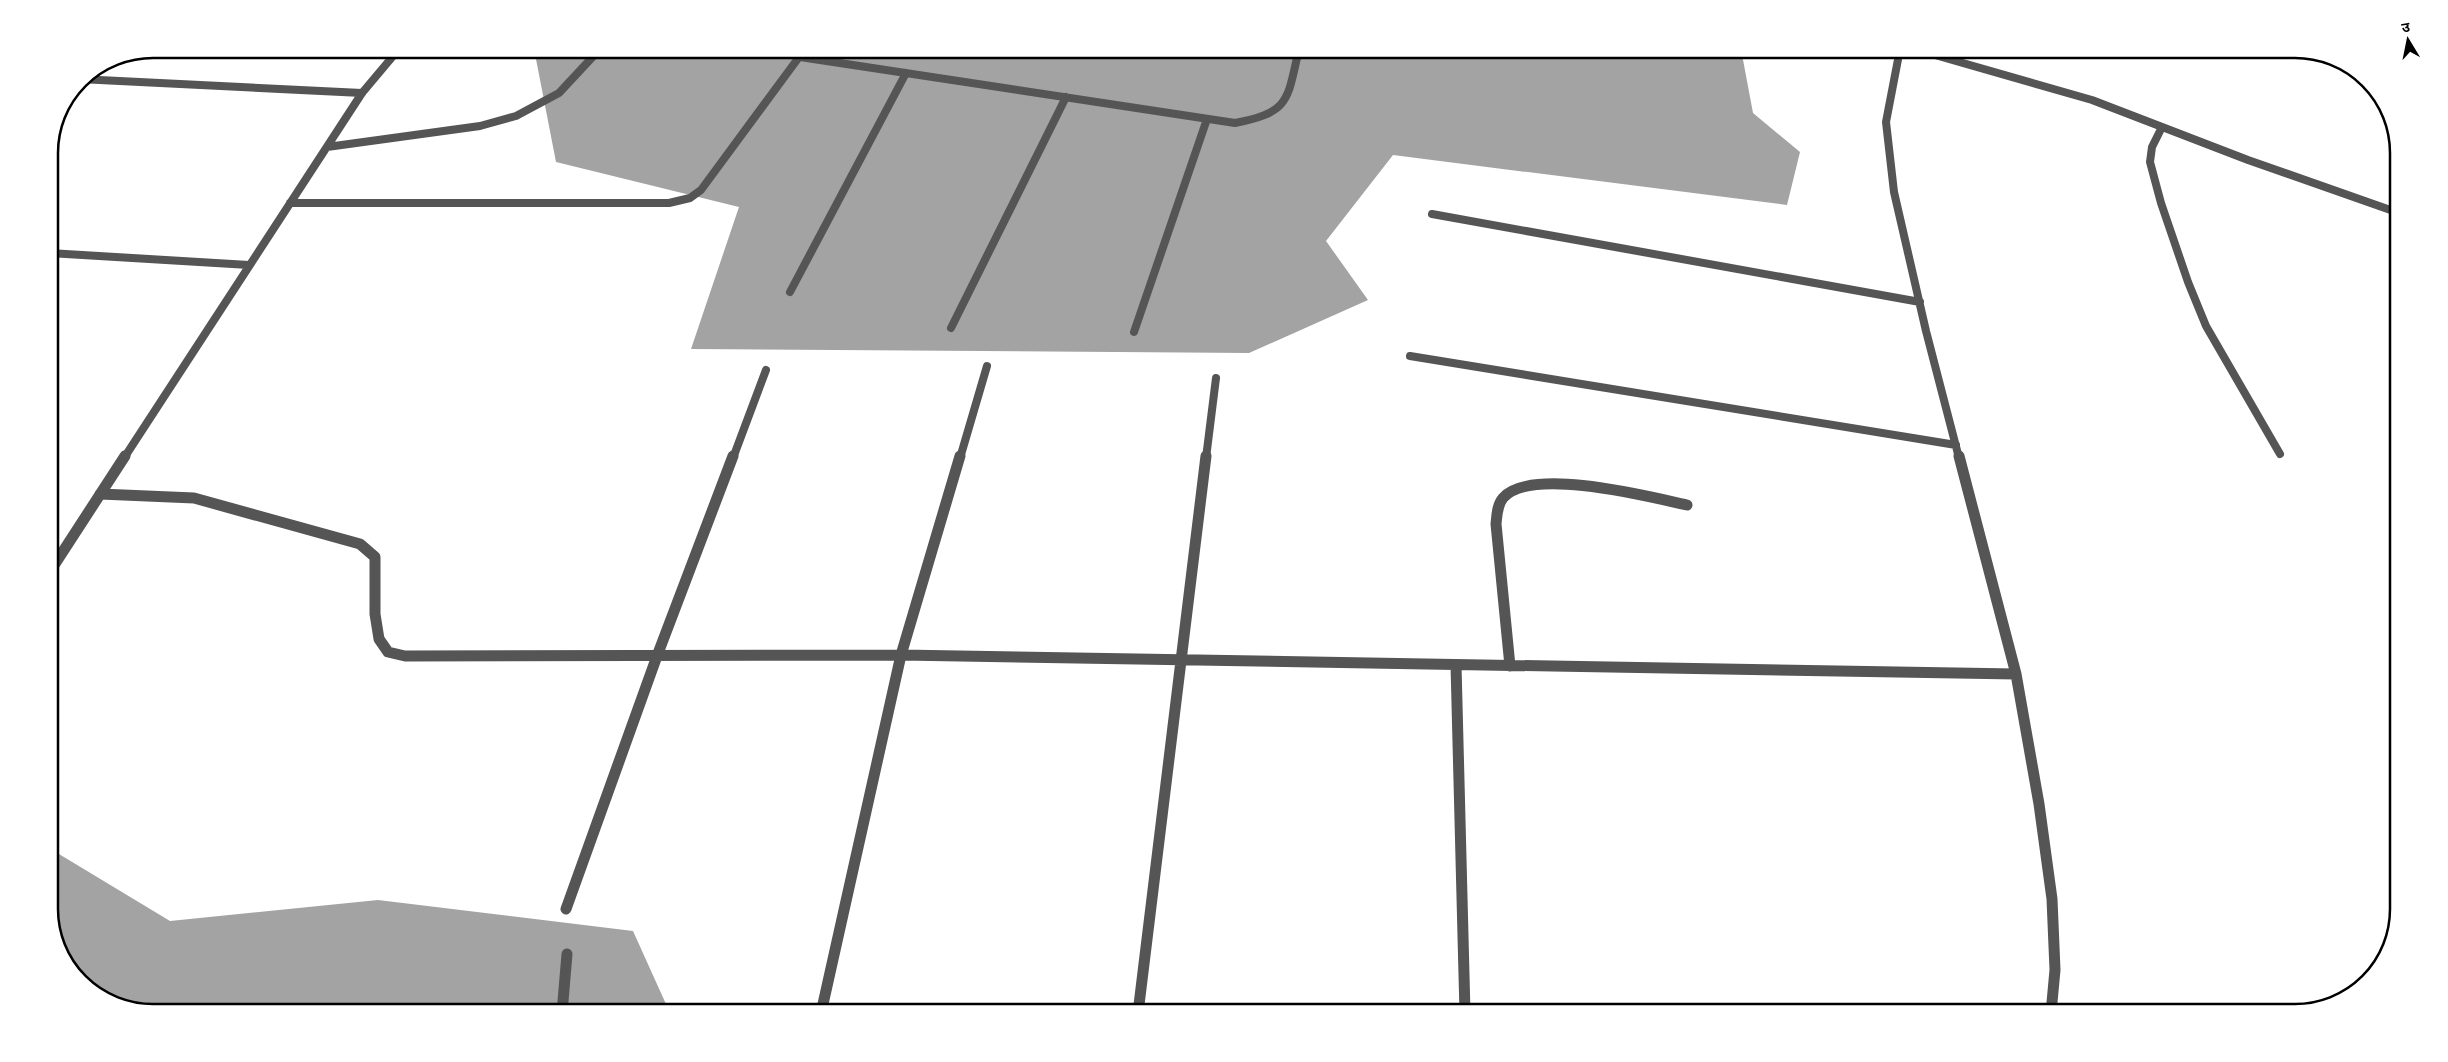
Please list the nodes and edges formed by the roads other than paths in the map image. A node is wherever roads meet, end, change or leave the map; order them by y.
1 (391, 58) edge
2 (592, 58) edge
3 (799, 58) edge
4 (807, 58) edge
5 (1297, 58) edge
6 (1898, 58) edge
7 (1945, 58) edge
8 (906, 73) junction
9 (92, 80) edge
10 (362, 93) junction
11 (1066, 97) junction
12 (1207, 119) junction
13 (2162, 127) junction
14 (327, 147) junction
15 (290, 203) junction
16 (2390, 210) edge
17 (1432, 214) dead end
18 (58, 254) edge
19 (250, 265) junction
20 (790, 292) dead end
21 (1920, 302) junction
22 (952, 328) dead end
23 (1134, 332) dead end
24 (1410, 356) dead end
25 (987, 366) dead end
26 (766, 370) dead end
27 (1216, 378) dead end
28 (1956, 445) junction
29 (2280, 454) dead end
30 (100, 494) junction
31 (1687, 505) dead end
32 (58, 559) edge
33 (901, 655) junction
34 (657, 656) junction
35 (1180, 661) junction
36 (1456, 665) junction
37 (1510, 666) junction
38 (2016, 674) junction
39 (566, 909) dead end
40 (567, 954) dead end
41 (563, 1004) edge
42 (824, 1004) edge
43 (1139, 1004) edge
44 (1465, 1004) edge
45 (2053, 1004) edge

1 - 10 street
2 - 14 street
3 - 15 street
4 - 8 street
5 - 12 street
6 - 21 street
7 - 13 street
8 - 11 street
8 - 20 street
9 - 10 street
10 - 14 street
11 - 12 street
11 - 22 street
12 - 23 street
13 - 16 street
13 - 29 street
14 - 15 street
15 - 19 street
17 - 21 street
18 - 19 street
19 - 30 street
21 - 28 street
24 - 28 street
25 - 33 street
26 - 34 street
27 - 35 street
28 - 38 street
30 - 32 street
30 - 34 street
31 - 37 street
33 - 34 street
33 - 35 street
33 - 42 street
34 - 39 street
35 - 36 street
35 - 43 street
36 - 37 street
36 - 44 street
37 - 38 street
38 - 45 street
40 - 41 street

